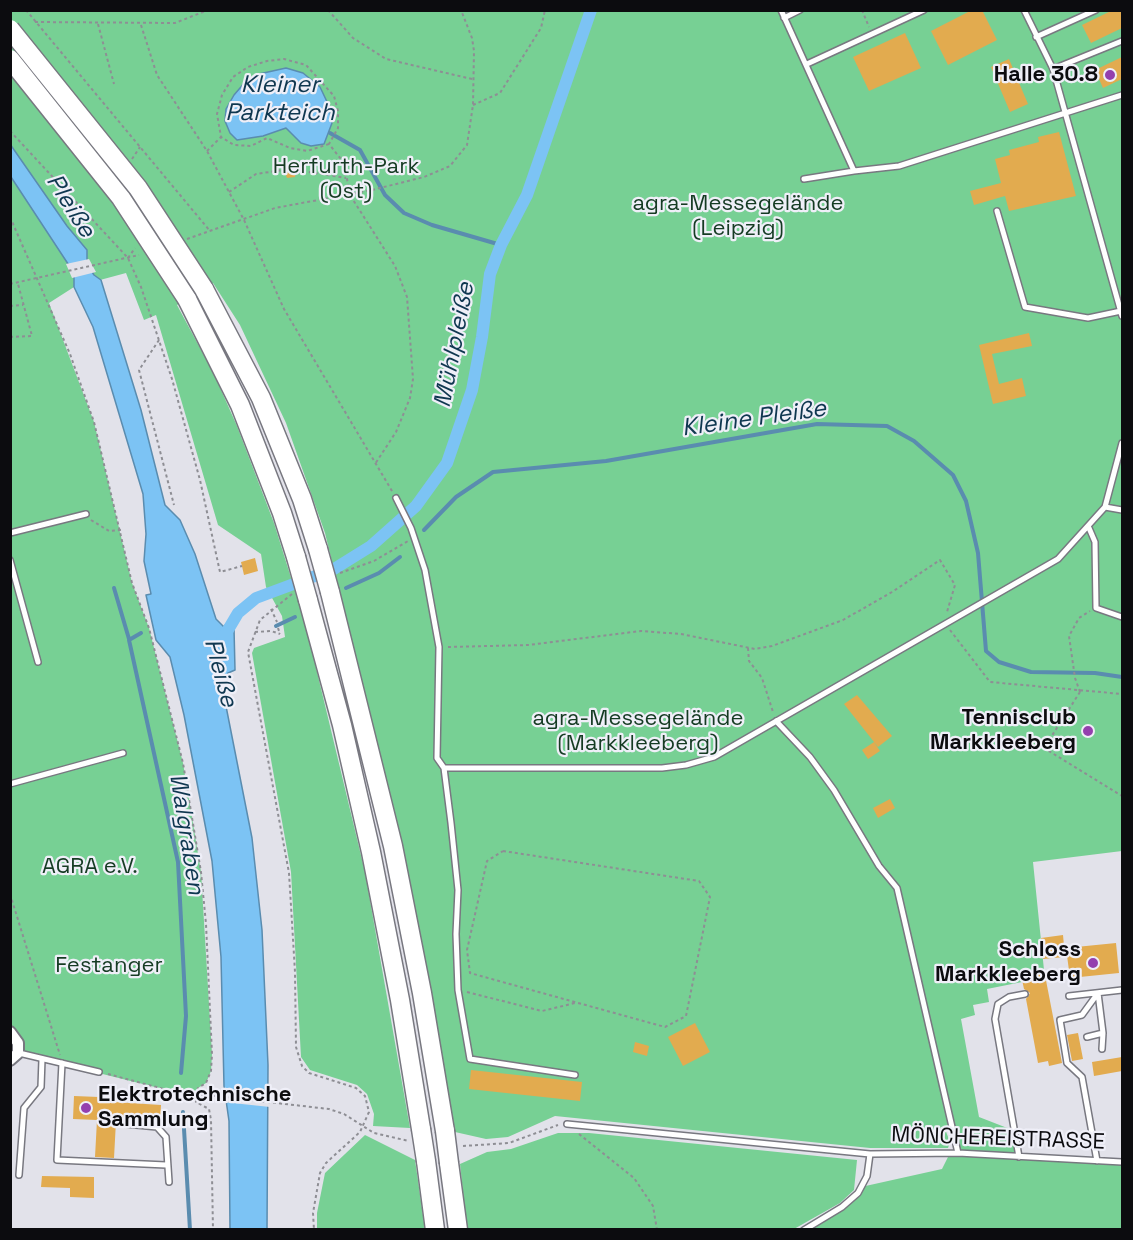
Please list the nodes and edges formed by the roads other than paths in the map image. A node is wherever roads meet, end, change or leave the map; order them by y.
1 (781, 10) edge
2 (800, 10) edge
3 (924, 10) edge
4 (1024, 10) edge
5 (1096, 10) edge
6 (784, 18) junction
7 (10, 29) edge
8 (1036, 37) junction
9 (1122, 41) edge
10 (10, 59) edge
11 (807, 64) junction
12 (1053, 69) junction
13 (1122, 95) edge
14 (1066, 113) junction
15 (854, 171) junction
16 (804, 179) dead end
17 (997, 211) dead end
18 (1122, 314) edge
19 (1122, 443) edge
20 (396, 498) road end
21 (1105, 507) junction
22 (1122, 510) edge
23 (86, 513) road end
24 (1089, 528) junction
25 (10, 533) edge
26 (10, 560) edge
27 (1122, 617) edge
28 (38, 663) dead end
29 (776, 721) junction
30 (123, 753) dead end
31 (444, 768) junction
32 (10, 783) edge
33 (1122, 990) edge
34 (1098, 993) junction
35 (1025, 994) dead end
36 (1069, 996) dead end
37 (10, 1032) edge
38 (1102, 1033) junction
39 (1087, 1036) dead end
40 (1102, 1049) dead end
41 (14, 1056) edge
42 (42, 1059) junction
43 (62, 1064) junction
44 (99, 1072) road end
45 (575, 1075) dead end
46 (126, 1124) dead end
47 (567, 1124) road end
48 (958, 1153) junction
49 (870, 1154) junction
50 (1019, 1157) junction
51 (1097, 1161) junction
52 (1122, 1162) edge
53 (166, 1165) junction
54 (19, 1175) dead end
55 (169, 1182) dead end
56 (435, 1230) edge
57 (458, 1230) edge
58 (804, 1230) edge

1 - 6 lane
2 - 6 lane
3 - 11 lane
4 - 8 lane
5 - 8 lane
6 - 11 lane
7 - 57 highway, bridge
8 - 12 lane
9 - 12 lane
10 - 56 highway, bridge
11 - 15 lane
12 - 14 lane
13 - 14 lane
14 - 15 lane
14 - 18 lane
15 - 16 lane
17 - 18 lane
19 - 21 lane
20 - 31 lane
21 - 22 lane
21 - 24 lane
23 - 25 lane
24 - 27 lane
24 - 29 lane
26 - 28 lane
29 - 31 lane
29 - 48 lane
30 - 32 lane
31 - 45 lane
33 - 34 lane
34 - 36 lane
34 - 38 lane
34 - 51 lane
35 - 50 lane
37 - 41 street
38 - 39 lane
38 - 40 lane
41 - 42 lane
42 - 43 lane
42 - 54 lane
43 - 44 lane
43 - 53 lane
46 - 53 lane
47 - 49 lane
48 - 49 lane, MÖNCHEREISTRASSE
48 - 50 lane, MÖNCHEREISTRASSE
49 - 58 lane, MÖNCHEREISTRASSE
50 - 51 lane, MÖNCHEREISTRASSE
51 - 52 lane, MÖNCHEREISTRASSE
53 - 55 lane

